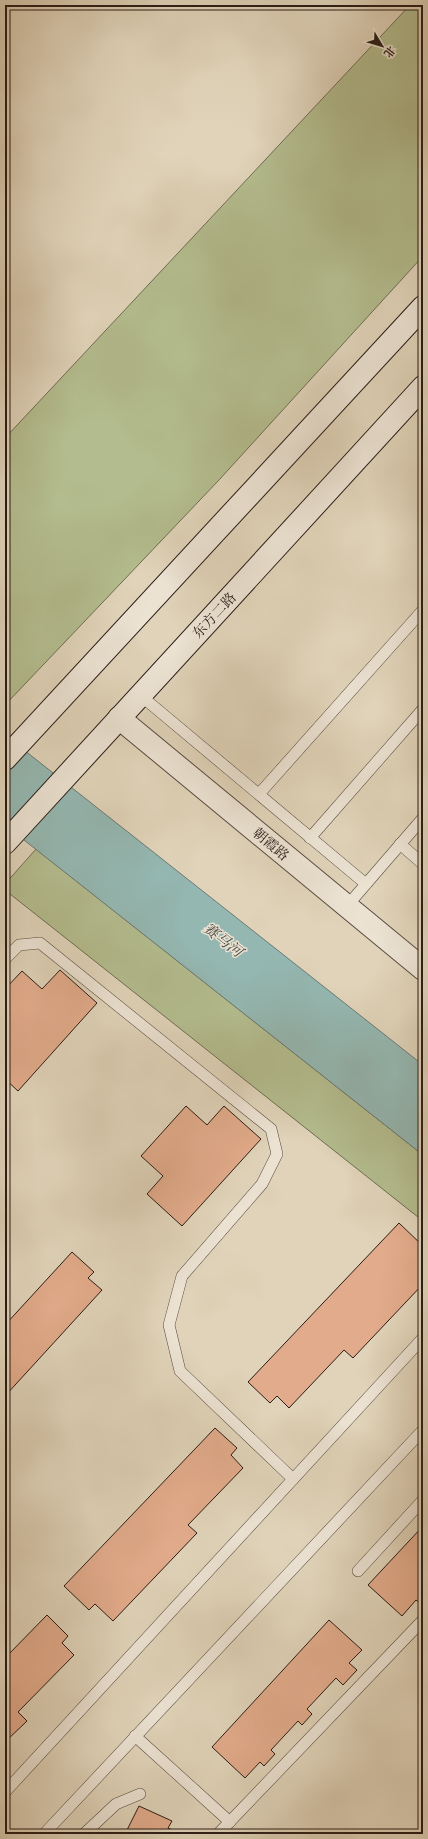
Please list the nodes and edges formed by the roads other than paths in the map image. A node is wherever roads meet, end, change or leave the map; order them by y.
1 (423, 307) edge
2 (423, 387) edge
3 (423, 610) edge
4 (140, 695) junction
5 (423, 709) edge
6 (118, 718) junction
7 (5, 759) edge
8 (259, 794) junction
9 (423, 818) edge
10 (310, 838) junction
11 (7, 841) edge
12 (400, 844) junction
13 (423, 864) edge
14 (366, 884) junction
15 (347, 906) junction
16 (5, 959) edge
17 (423, 969) edge
18 (423, 1338) edge
19 (423, 1430) edge
20 (293, 1479) junction
21 (423, 1500) edge
22 (358, 1571) dead end
23 (423, 1620) edge
24 (135, 1736) junction
25 (5, 1792) edge
26 (140, 1794) dead end
27 (230, 1822) junction
28 (44, 1834) edge
29 (84, 1834) edge
30 (218, 1834) edge

1 - 7 main road
2 - 4 main road, 东方二路
3 - 8 lane
4 - 6 main road, 东方二路
4 - 8 lane
5 - 10 lane
6 - 11 main road, 东方二路
6 - 15 main road, 朝霞路
8 - 10 lane
9 - 12 lane
10 - 14 lane
12 - 13 lane
12 - 14 lane
14 - 15 lane
15 - 17 main road, 朝霞路
16 - 20 lane
18 - 20 lane
19 - 24 lane
20 - 25 lane
21 - 22 lane
23 - 27 lane
24 - 27 lane
24 - 28 lane
26 - 29 lane
27 - 30 lane

